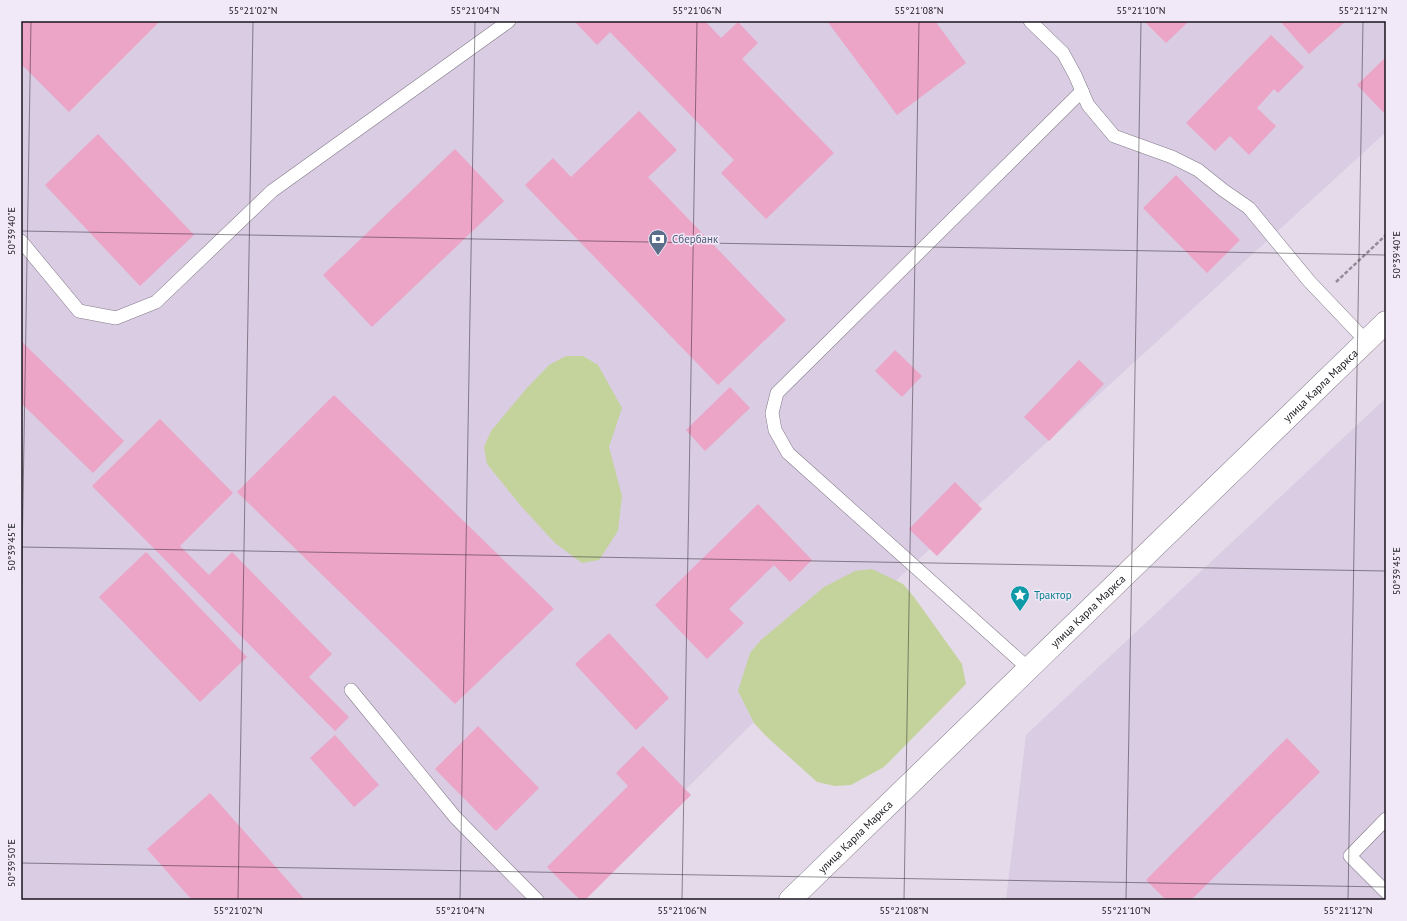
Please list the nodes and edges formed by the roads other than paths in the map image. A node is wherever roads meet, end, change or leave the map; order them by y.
1 (509, 21) edge
2 (1030, 21) edge
3 (1082, 91) junction
4 (21, 241) edge
5 (1386, 322) edge
6 (1366, 341) junction
7 (1029, 669) junction
8 (351, 690) dead end
9 (1386, 818) edge
10 (1386, 892) edge
11 (537, 900) edge
12 (790, 900) edge

1 - 4 lane
2 - 3 lane
3 - 6 lane
3 - 7 lane
5 - 6 main road, улица Карла Маркса
6 - 7 main road, улица Карла Маркса
7 - 12 main road, улица Карла Маркса
8 - 11 lane
9 - 10 lane

